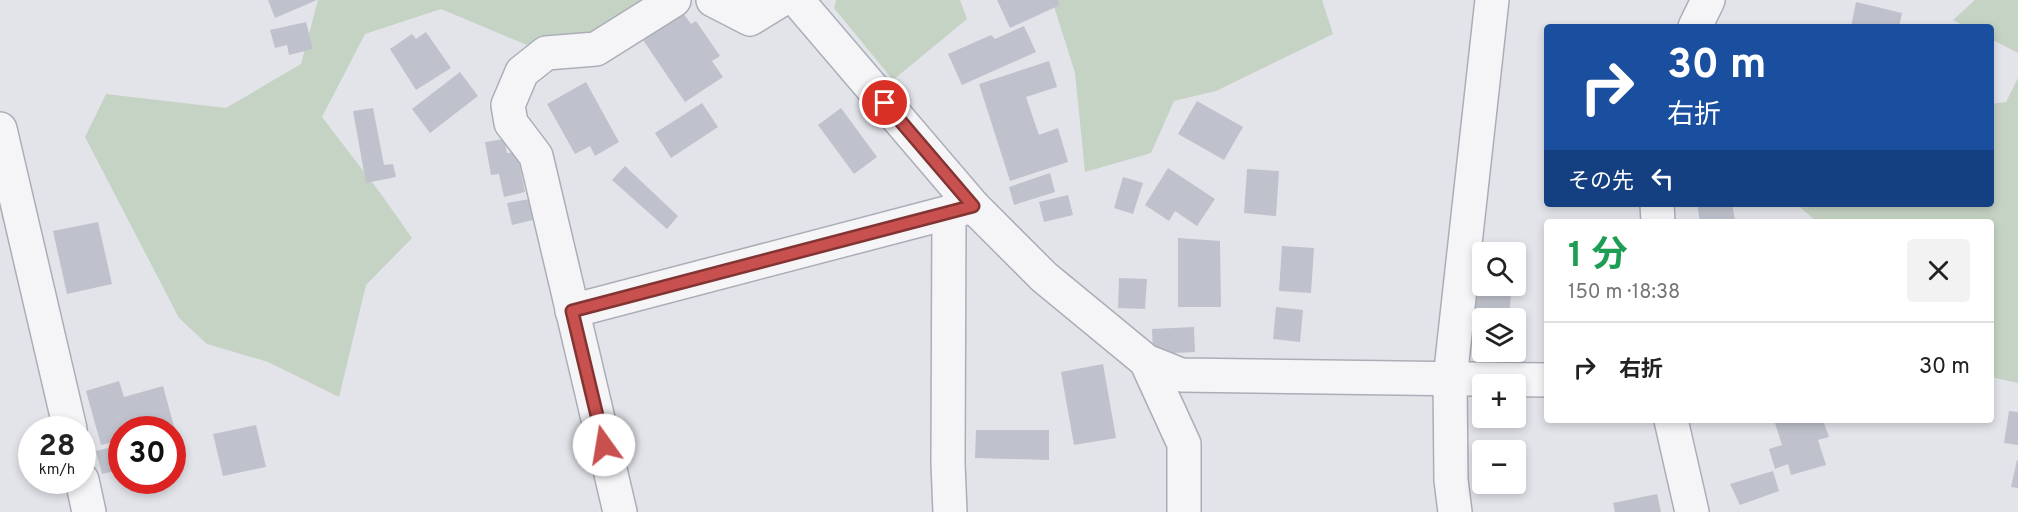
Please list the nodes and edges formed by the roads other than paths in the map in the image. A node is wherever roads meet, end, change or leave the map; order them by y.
1 (674, 0) edge
2 (713, 0) edge
3 (781, 0) edge
4 (797, 0) edge
5 (1492, 0) edge
6 (1708, 0) edge
7 (1696, 24) edge
8 (0, 129) edge
9 (961, 209) junction
10 (572, 311) junction
11 (1146, 361) junction
12 (1450, 379) junction
13 (1544, 380) edge
14 (67, 416) edge
15 (1672, 423) edge
16 (85, 494) edge
17 (89, 512) edge
18 (620, 512) edge
19 (950, 512) edge
20 (1184, 512) edge
21 (1455, 512) edge
22 (1692, 512) edge

1 - 10 street
2 - 3 street
4 - 9 street
5 - 12 street
6 - 7 street
8 - 14 street
9 - 10 street
9 - 11 street
9 - 19 street
10 - 18 street
11 - 12 street
11 - 20 street
12 - 13 street
12 - 21 street
15 - 22 street
16 - 17 street

